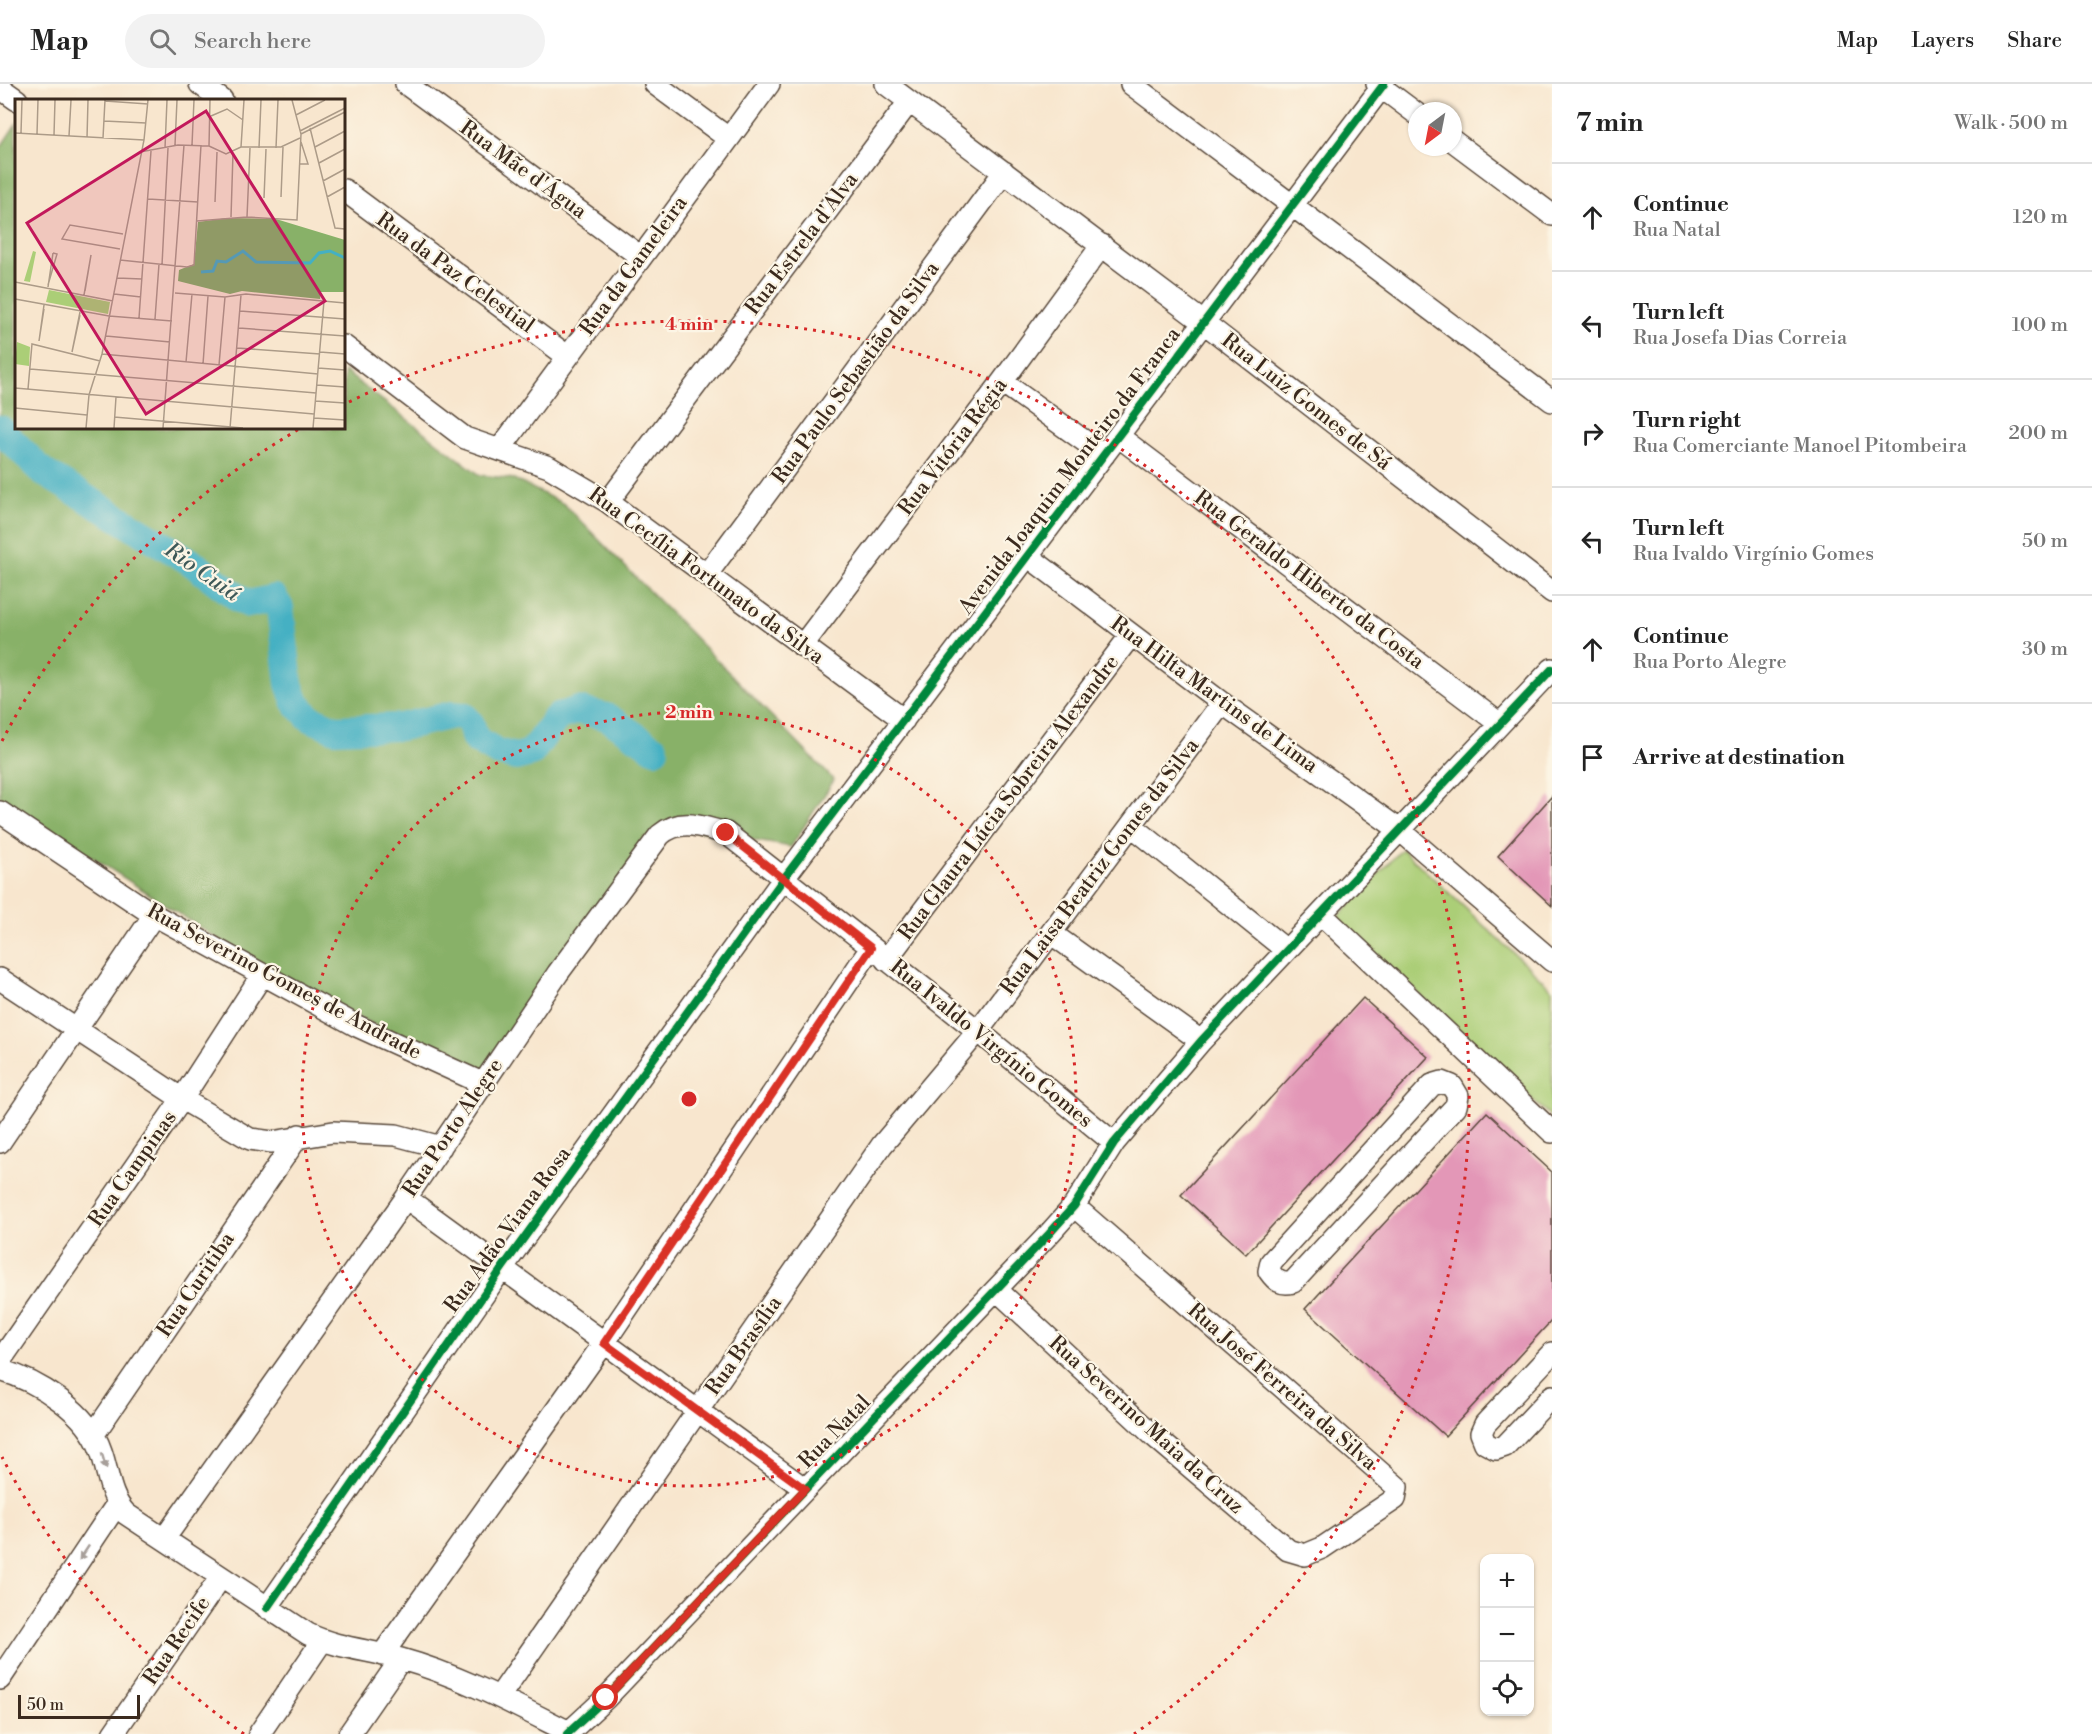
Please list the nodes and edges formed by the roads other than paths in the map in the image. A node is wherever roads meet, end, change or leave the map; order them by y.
1 (200, 84) edge
2 (406, 84) edge
3 (655, 84) edge
4 (769, 84) edge
5 (886, 84) edge
6 (1131, 84) edge
7 (1380, 85) edge
8 (221, 99) edge
9 (909, 102) junction
10 (1408, 107) edge
11 (728, 138) junction
12 (1462, 148) edge
13 (1004, 172) junction
14 (345, 191) edge
15 (1293, 205) junction
16 (1552, 215) edge
17 (1101, 245) junction
18 (641, 257) junction
19 (1203, 322) junction
20 (345, 347) edge
21 (567, 356) junction
22 (1002, 382) junction
23 (1552, 401) edge
24 (1118, 436) junction
25 (500, 449) junction
26 (1104, 455) junction
27 (608, 502) junction
28 (1029, 557) junction
29 (707, 574) junction
30 (1552, 592) edge
31 (1131, 635) junction
32 (802, 646) junction
33 (1552, 669) edge
34 (1222, 703) junction
35 (904, 720) junction
36 (1500, 724) junction
37 (0, 812) edge
38 (1132, 826) junction
39 (1401, 831) junction
40 (783, 878) junction
41 (1321, 914) junction
42 (154, 915) junction
43 (1052, 934) junction
44 (1286, 950) junction
45 (879, 954) junction
46 (1552, 961) edge
47 (262, 975) junction
48 (0, 979) edge
49 (76, 1029) junction
50 (978, 1031) junction
51 (1201, 1041) junction
52 (1474, 1061) junction
53 (484, 1084) junction
54 (1452, 1086) junction
55 (182, 1099) junction
56 (1552, 1132) edge
57 (299, 1136) junction
58 (0, 1142) edge
59 (1114, 1143) junction
60 (441, 1147) junction
61 (1368, 1154) junction
62 (1392, 1175) junction
63 (406, 1198) junction
64 (1074, 1206) junction
65 (502, 1267) junction
66 (997, 1290) junction
67 (604, 1343) junction
68 (1552, 1353) edge
69 (0, 1361) edge
70 (0, 1370) edge
71 (1552, 1396) edge
72 (699, 1411) junction
73 (94, 1434) junction
74 (805, 1489) junction
75 (117, 1504) junction
76 (164, 1539) junction
77 (1299, 1555) joint
78 (221, 1577) junction
79 (267, 1608) junction
80 (322, 1641) junction
81 (392, 1657) junction
82 (0, 1679) edge
83 (499, 1696) junction
84 (568, 1733) edge
85 (113, 1734) edge
86 (259, 1734) edge
87 (349, 1734) edge

1 - 8 street
2 - 18 street, Rua Mãe d'Água
3 - 11 street
4 - 11 street, Rua da Gameleira
5 - 9 street, Rua Luiz Gomes de Sá
6 - 15 street
7 - 10 street
7 - 15 street, Avenida Joaquim Monteiro da Franca
9 - 13 street, Rua Luiz Gomes de Sá
9 - 27 street, Rua Estrela d'Alva
11 - 18 street, Rua da Gameleira
12 - 16 street
13 - 17 street, Rua Luiz Gomes de Sá
13 - 29 street, Rua Paulo Sebastião da Silva
14 - 21 street, Rua da Paz Celestial
15 - 19 street, Avenida Joaquim Monteiro da Franca
15 - 23 street
17 - 19 street, Rua Luiz Gomes de Sá
17 - 22 street, Rua Vitória Régia
18 - 21 street, Rua da Gameleira
19 - 24 street, Avenida Joaquim Monteiro da Franca
19 - 30 street, Rua Luiz Gomes de Sá
20 - 25 street, Rua Cecília Fortunato da Silva
21 - 25 street, Rua da Gameleira
22 - 26 street
22 - 32 street, Rua Vitória Régia
24 - 26 street, Avenida Joaquim Monteiro da Franca
24 - 36 street, Rua Geraldo Hiberto da Costa
25 - 27 street, Rua Cecília Fortunato da Silva
26 - 28 street, Avenida Joaquim Monteiro da Franca
27 - 29 street, Rua Cecília Fortunato da Silva
28 - 31 street, Rua Hilta Martins de Lima
28 - 35 street, Avenida Joaquim Monteiro da Franca
29 - 32 street, Rua Cecília Fortunato da Silva
31 - 34 street, Rua Hilta Martins de Lima
31 - 45 street, Rua Glaura Lúcia Sobreira Alexandre
32 - 35 street, Rua Cecília Fortunato da Silva
33 - 36 street, Rua Natal
34 - 38 street, Rua Laisa Beatriz Gomes da Silva
34 - 39 street, Rua Hilta Martins de Lima
35 - 40 street, Avenida Joaquim Monteiro da Franca
36 - 39 street, Rua Natal
37 - 42 street, Rua Severino Gomes de Andrade
38 - 43 street, Rua Laisa Beatriz Gomes da Silva
38 - 44 street
39 - 41 street, Rua Natal
39 - 46 street, Rua Hilta Martins de Lima
40 - 45 street, Rua Ivaldo Virgínio Gomes
40 - 53 street, Rua Porto Alegre
40 - 65 street, Rua Adão Viana Rosa
41 - 44 street, Rua Natal
41 - 52 street
42 - 47 street, Rua Severino Gomes de Andrade
42 - 49 street
43 - 50 street, Rua Laisa Beatriz Gomes da Silva
43 - 51 street
44 - 51 street, Rua Natal
45 - 50 street, Rua Ivaldo Virgínio Gomes
45 - 67 street, Rua Glaura Lúcia Sobreira Alexandre
47 - 53 street, Rua Severino Gomes de Andrade
47 - 55 street, Rua Campinas
48 - 49 street
49 - 55 street
49 - 58 street
50 - 59 street, Rua Ivaldo Virgínio Gomes
50 - 72 street, Rua Brasília
51 - 59 street, Rua Natal
52 - 54 street
52 - 56 street
53 - 60 street, Rua Porto Alegre
54 - 61 street
54 - 62 street
55 - 57 street
55 - 69 street, Rua Campinas
57 - 60 street
57 - 73 street, Rua Curitiba
59 - 64 street, Rua Natal
60 - 63 street, Rua Porto Alegre
61 - 62 street
61 - 62 street
63 - 65 street
63 - 76 street, Rua Porto Alegre
64 - 66 street, Rua Natal
64 - 77 street, Rua José Ferreira da Silva
65 - 67 street
65 - 79 street, Rua Adão Viana Rosa
66 - 74 street, Rua Natal
66 - 77 street, Rua Severino Maia da Cruz
67 - 72 street
67 - 81 street, Rua Glaura Lúcia Sobreira Alexandre
68 - 71 street
70 - 73 street
72 - 74 street
72 - 83 street, Rua Brasília
73 -> 75 street
74 - 84 street, Rua Natal
75 - 76 street
75 -> 82 street
76 - 78 street
78 - 79 street
78 - 85 street, Rua Recife
79 - 80 street
80 - 81 street
80 - 86 street
81 - 83 street
81 - 87 street, Rua Glaura Lúcia Sobreira Alexandre
83 - 84 street

